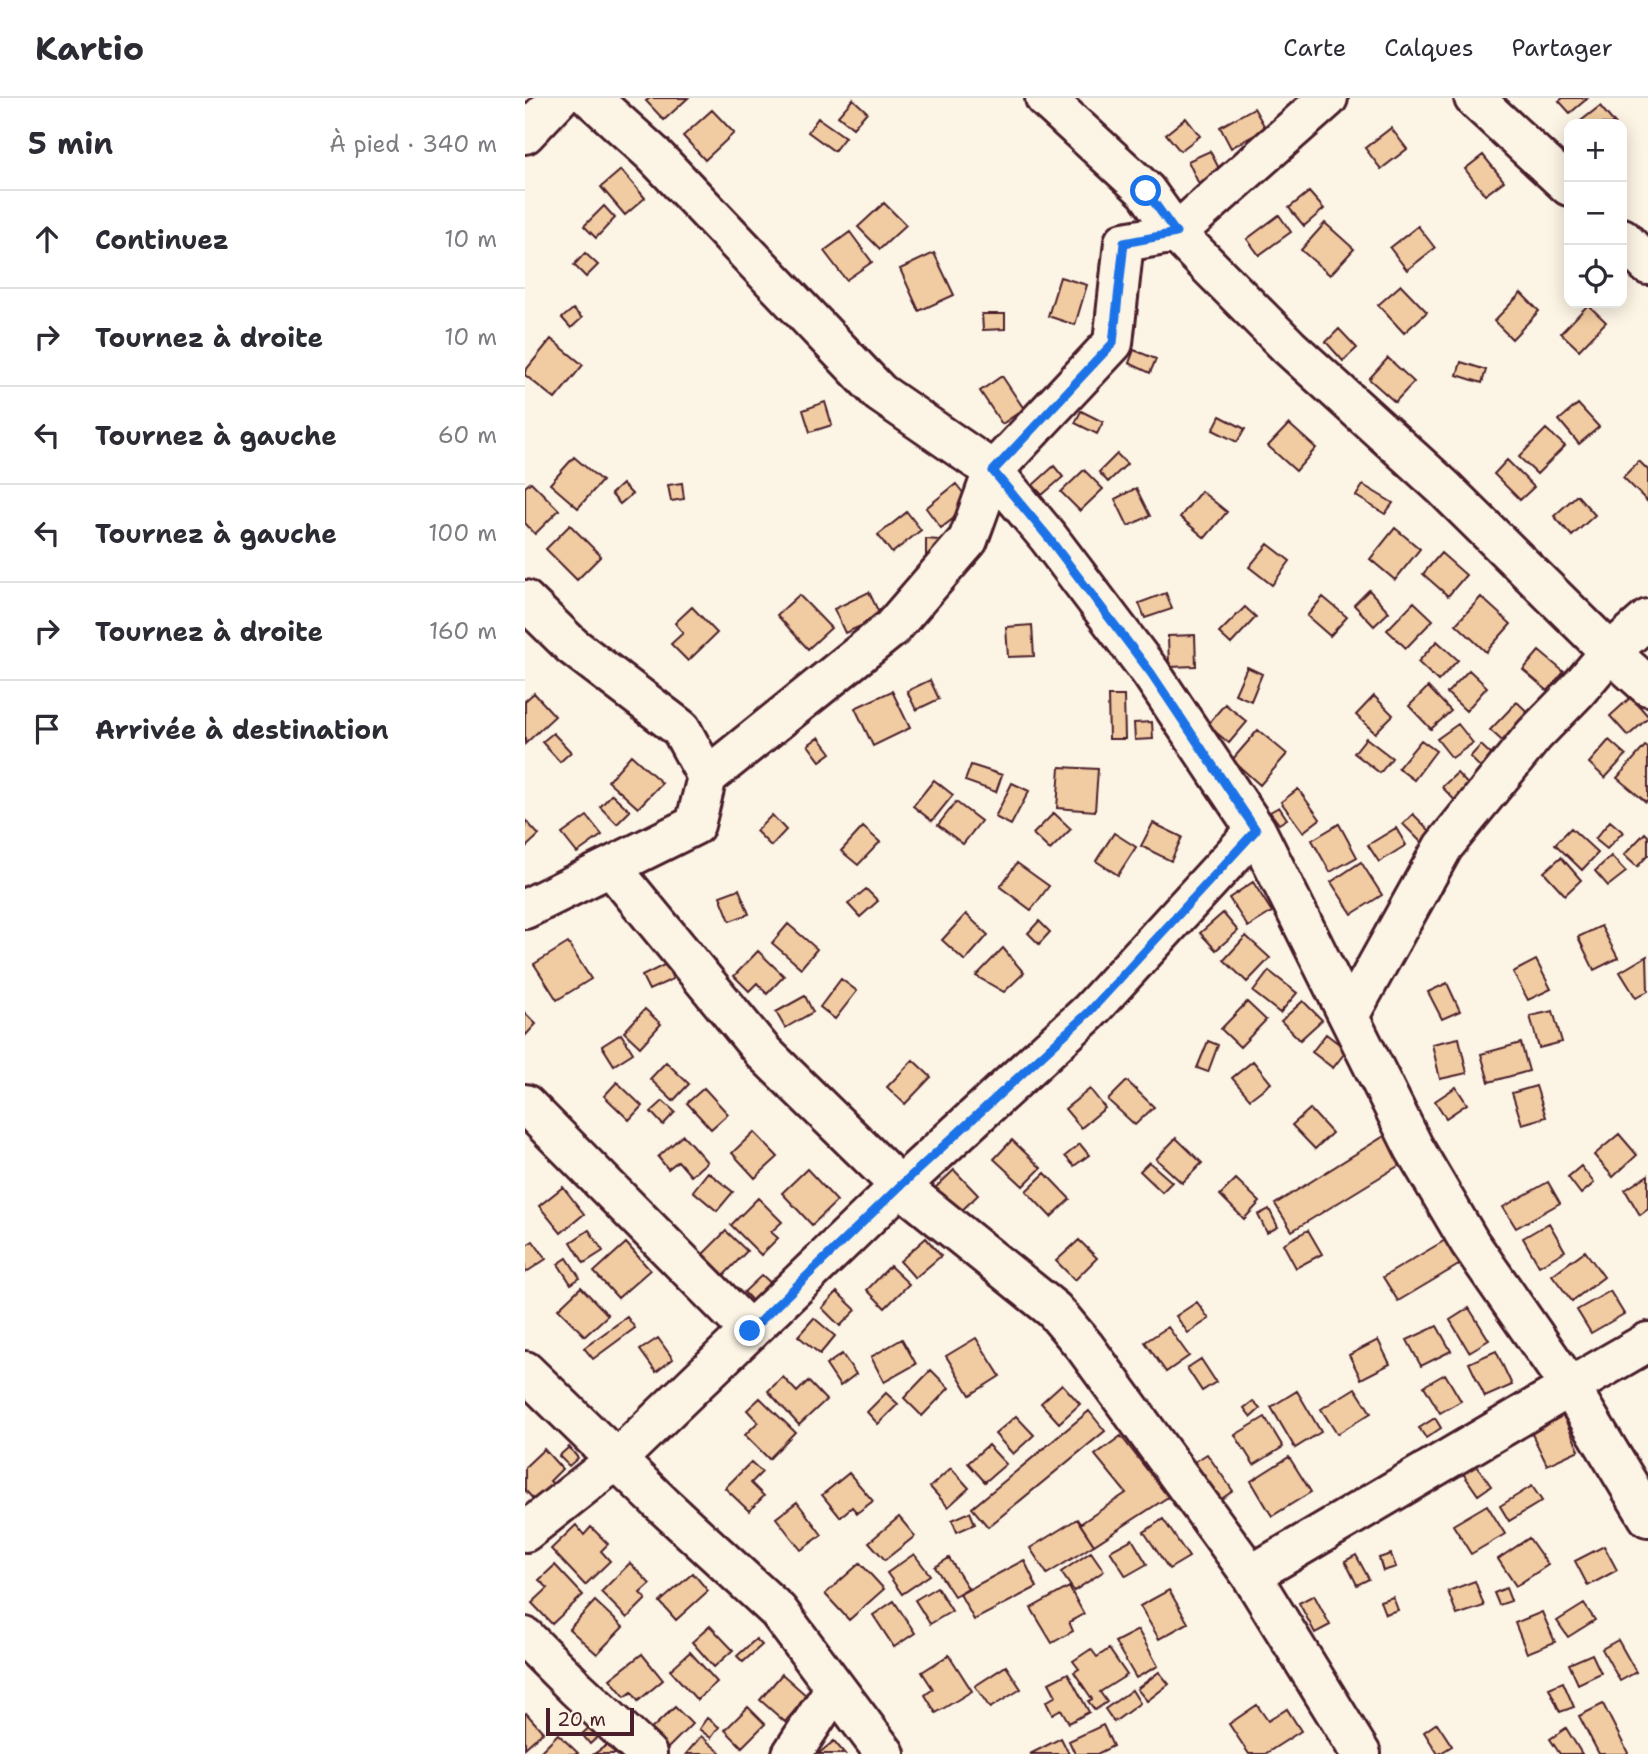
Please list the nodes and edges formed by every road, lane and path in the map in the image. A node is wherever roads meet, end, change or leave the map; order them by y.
1 (559, 98) edge
2 (591, 98) edge
3 (1045, 98) edge
4 (1328, 98) edge
5 (1474, 98) edge
6 (525, 134) edge
7 (1565, 182) edge
8 (1176, 233) junction
9 (1627, 243) edge
10 (1648, 265) edge
11 (993, 471) junction
12 (525, 600) edge
13 (1648, 619) edge
14 (1610, 652) junction
15 (1648, 687) edge
16 (707, 777) junction
17 (1256, 830) junction
18 (611, 867) junction
19 (525, 909) edge
20 (1349, 1016) junction
21 (525, 1104) edge
22 (900, 1186) junction
23 (750, 1331) junction
24 (1648, 1342) edge
25 (525, 1371) edge
26 (1570, 1387) junction
27 (616, 1460) junction
28 (1648, 1517) edge
29 (525, 1532) edge
30 (1251, 1575) junction
31 (525, 1637) edge
32 (835, 1688) junction
33 (647, 1754) edge
34 (792, 1754) edge
35 (885, 1754) edge
36 (1361, 1754) edge

1 - 6 street
2 - 11 street
3 - 8 street
4 - 8 street
5 - 7 street
8 - 11 street
8 - 14 street
9 - 10 street
11 - 16 street
11 - 17 street
12 - 16 street
13 - 14 street
14 - 15 street
14 - 20 street
16 - 18 street
17 - 20 street
17 - 22 street
18 - 19 street
18 - 22 street
20 - 26 street
21 - 23 street
22 - 23 street
22 - 30 street
23 - 27 street
24 - 26 street
25 - 27 street
26 - 28 street
26 - 30 street
27 - 29 street
27 - 32 street
30 - 36 street
31 - 33 street
32 - 34 street
32 - 35 street

